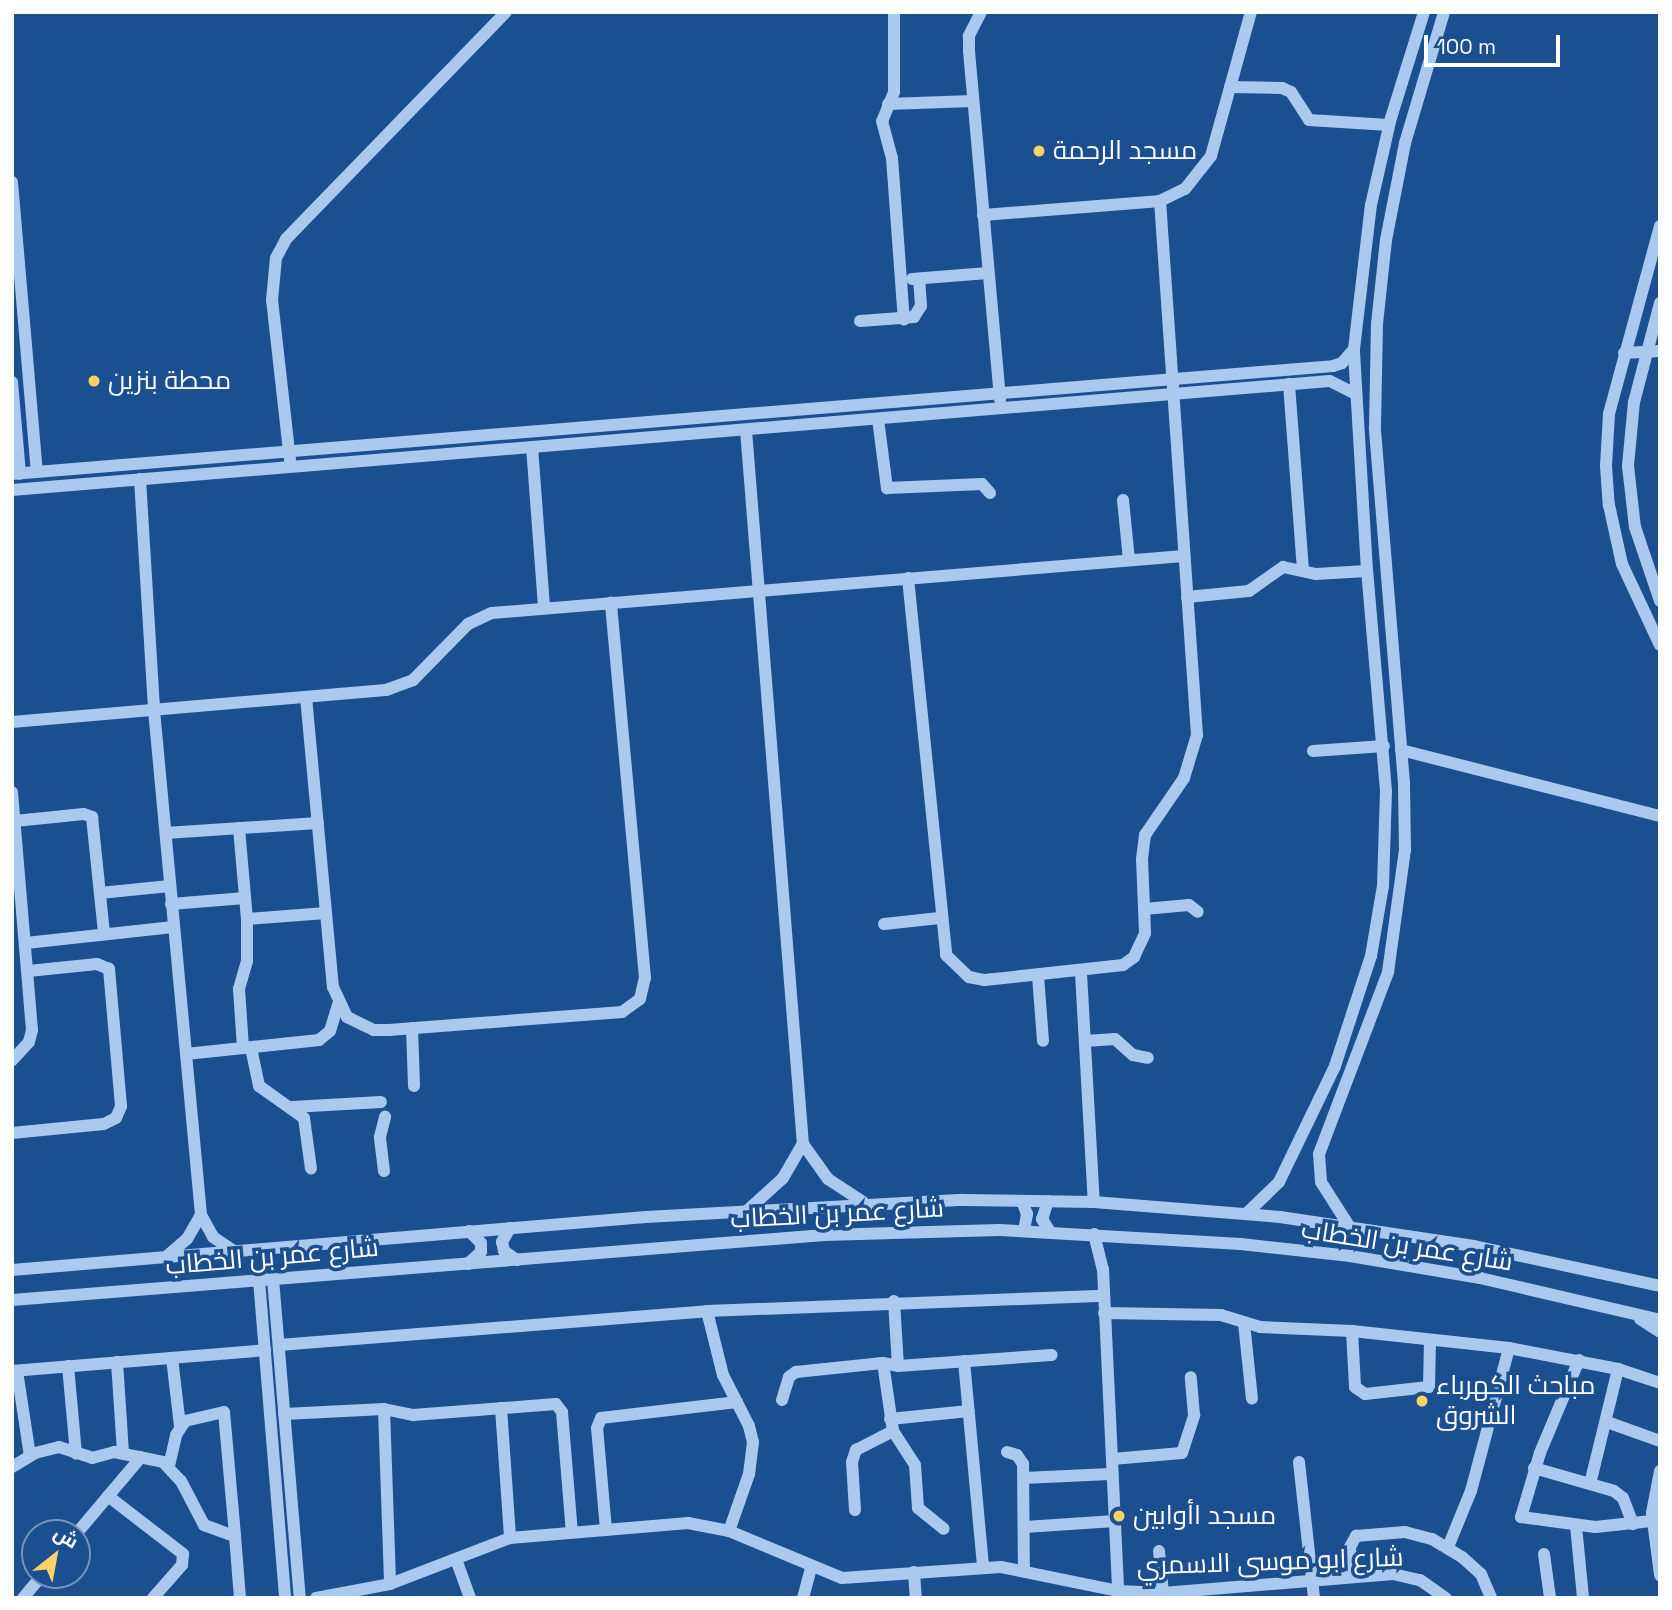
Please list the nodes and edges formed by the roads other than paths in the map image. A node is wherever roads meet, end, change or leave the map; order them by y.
1 (506, 12) edge
2 (894, 12) edge
3 (981, 12) edge
4 (1251, 12) edge
5 (1424, 12) edge
6 (1444, 12) edge
7 (1230, 87) junction
8 (973, 101) junction
9 (888, 104) junction
10 (1389, 125) junction
11 (12, 182) edge
12 (1160, 201) junction
13 (1371, 205) junction
14 (1391, 209) junction
15 (983, 215) junction
16 (1660, 226) edge
17 (14, 233) edge
18 (1366, 236) junction
19 (1387, 240) junction
20 (988, 273) junction
21 (919, 279) junction
22 (901, 280) junction
23 (1660, 303) edge
24 (904, 320) junction
25 (860, 321) dead end
26 (1655, 336) edge
27 (1628, 338) junction
28 (1354, 349) junction
29 (1653, 352) edge
30 (1624, 353) junction
31 (1170, 379) junction
32 (12, 382) edge
33 (1289, 384) junction
34 (999, 393) junction
35 (1354, 393) junction
36 (1171, 394) junction
37 (1000, 409) junction
38 (878, 419) junction
39 (746, 430) junction
40 (532, 447) junction
41 (289, 452) junction
42 (290, 467) junction
43 (37, 472) junction
44 (16, 474) edge
45 (140, 479) junction
46 (12, 490) edge
47 (990, 493) dead end
48 (1123, 500) dead end
49 (1382, 518) junction
50 (1363, 520) junction
51 (1184, 556) junction
52 (1129, 561) junction
53 (1303, 569) junction
54 (1367, 571) junction
55 (908, 578) junction
56 (757, 591) junction
57 (1187, 597) junction
58 (1660, 601) edge
59 (611, 603) junction
60 (544, 608) junction
61 (1660, 645) edge
62 (306, 697) junction
63 (154, 710) junction
64 (12, 722) edge
65 (1384, 746) junction
66 (1401, 750) junction
67 (1313, 751) dead end
68 (12, 796) edge
69 (1660, 816) edge
70 (15, 821) junction
71 (318, 823) junction
72 (239, 828) junction
73 (166, 833) junction
74 (170, 886) junction
75 (1383, 886) junction
76 (1401, 888) junction
77 (100, 893) junction
78 (245, 898) junction
79 (171, 904) junction
80 (1144, 909) junction
81 (1198, 912) dead end
82 (326, 913) junction
83 (940, 918) junction
84 (247, 919) junction
85 (884, 923) dead end
86 (173, 927) junction
87 (104, 934) junction
88 (26, 943) junction
89 (28, 971) junction
90 (1081, 973) junction
91 (1038, 976) junction
92 (338, 1004) junction
93 (412, 1028) junction
94 (1043, 1041) dead end
95 (1085, 1041) junction
96 (247, 1048) junction
97 (186, 1054) junction
98 (1148, 1058) dead end
99 (12, 1060) edge
100 (414, 1086) dead end
101 (381, 1102) dead end
102 (292, 1107) junction
103 (385, 1117) dead end
104 (12, 1133) edge
105 (803, 1144) junction
106 (311, 1169) dead end
107 (384, 1171) dead end
108 (1022, 1201) junction
109 (1048, 1201) junction
110 (864, 1202) junction
111 (1094, 1202) junction
112 (747, 1211) junction
113 (1246, 1213) junction
114 (201, 1215) junction
115 (1349, 1226) junction
116 (510, 1228) junction
117 (469, 1231) junction
118 (1024, 1231) junction
119 (1050, 1232) junction
120 (1094, 1234) junction
121 (233, 1251) junction
122 (166, 1258) junction
123 (518, 1260) junction
124 (468, 1264) junction
125 (12, 1270) edge
126 (273, 1279) junction
127 (259, 1280) junction
128 (1660, 1286) edge
129 (1104, 1296) junction
130 (12, 1300) edge
131 (894, 1301) junction
132 (706, 1311) junction
133 (1104, 1312) junction
134 (1631, 1313) junction
135 (1660, 1320) edge
136 (1244, 1323) junction
137 (1352, 1331) junction
138 (1660, 1332) edge
139 (1430, 1340) junction
140 (279, 1345) junction
141 (1509, 1348) junction
142 (265, 1350) junction
143 (1052, 1355) dead end
144 (172, 1358) junction
145 (1579, 1360) junction
146 (964, 1361) junction
147 (117, 1362) junction
148 (883, 1363) junction
149 (68, 1366) junction
150 (898, 1366) junction
151 (1618, 1369) junction
152 (15, 1371) edge
153 (1191, 1377) dead end
154 (1660, 1384) edge
155 (1252, 1399) dead end
156 (782, 1401) dead end
157 (737, 1402) junction
158 (501, 1408) junction
159 (384, 1409) junction
160 (969, 1411) junction
161 (285, 1414) junction
162 (1607, 1422) junction
163 (892, 1425) junction
164 (180, 1426) junction
165 (1660, 1441) edge
166 (1007, 1452) dead end
167 (123, 1453) junction
168 (76, 1454) junction
169 (30, 1455) junction
170 (141, 1457) junction
171 (1112, 1459) junction
172 (1299, 1462) dead end
173 (169, 1466) junction
174 (12, 1467) edge
175 (1534, 1468) junction
176 (1660, 1471) edge
177 (1110, 1474) junction
178 (1024, 1478) junction
179 (1590, 1484) junction
180 (107, 1496) junction
181 (855, 1510) dead end
182 (88, 1519) edge
183 (1115, 1521) junction
184 (1652, 1521) junction
185 (1633, 1524) junction
186 (1576, 1526) junction
187 (1025, 1527) junction
188 (606, 1530) junction
189 (944, 1530) dead end
190 (729, 1531) junction
191 (572, 1533) junction
192 (235, 1536) junction
193 (510, 1538) junction
194 (1448, 1547) junction
195 (1159, 1551) dead end
196 (1544, 1554) dead end
197 (457, 1562) junction
198 (983, 1566) junction
199 (811, 1568) junction
200 (1024, 1569) junction
201 (914, 1572) junction
202 (1660, 1575) edge
203 (1351, 1576) junction
204 (1312, 1580) junction
205 (390, 1584) junction
206 (1118, 1591) junction
207 (1091, 1592) edge
208 (1163, 1593) junction
209 (12, 1594) edge
210 (349, 1595) edge
211 (1197, 1595) edge
212 (17, 1598) edge
213 (153, 1598) edge
214 (240, 1598) edge
215 (285, 1598) edge
216 (300, 1598) edge
217 (316, 1598) edge
218 (470, 1598) edge
219 (803, 1598) edge
220 (916, 1598) edge
221 (1314, 1598) edge
222 (1446, 1598) edge
223 (1491, 1598) edge
224 (1550, 1598) edge
225 (1583, 1598) edge

1 - 41 street
2 - 9 street
3 - 8 street
4 - 7 street
5 - 10 street
6 - 14 street
7 - 10 street
7 - 12 street
8 - 9 street
8 - 15 street
9 - 22 street
10 - 13 street
11 - 17 street
12 - 15 street
12 - 31 street
13 - 14 street
13 - 18 street
14 - 19 street
15 - 20 street
16 - 27 street
17 - 43 street
18 - 19 street
18 - 28 street
19 - 49 street
20 - 21 street
20 - 34 street
21 - 22 street
21 - 24 street
22 - 24 street
23 - 26 street
24 - 25 street
26 - 27 street
26 - 29 street
27 - 30 street
28 - 31 street
28 - 35 street
29 - 30 street
29 - 58 street
30 - 61 street
31 - 34 street
31 - 36 street
32 - 44 street
33 - 35 street
33 - 36 street
33 - 53 street
34 - 37 street
34 - 41 street
35 - 50 street
36 - 37 street
36 - 51 street
37 - 38 street
38 - 39 street
38 - 47 street
39 - 40 street
39 - 56 street
40 - 42 street
40 - 60 street
41 - 42 street
41 - 43 street
42 - 45 street
43 - 44 street
45 - 46 street
45 - 63 street
48 - 52 street
49 - 50 street
49 - 66 street
50 - 54 street
51 - 52 street
51 - 57 street
52 - 55 street
53 - 54 street
53 - 57 street
54 - 65 street
55 - 56 street
55 - 83 street
56 - 59 street
56 - 105 street
57 - 80 street
59 - 60 street
59 - 93 street
60 - 62 street
62 - 63 street
62 - 71 street
63 - 64 street
63 - 73 street
65 - 67 street
65 - 75 street
66 - 69 street
66 - 76 street
68 - 70 street
70 - 77 street
70 - 88 street
71 - 72 street
71 - 82 street
72 - 73 street
72 - 78 street
73 - 74 street
74 - 77 street
74 - 79 street
75 - 76 street
75 - 113 street
76 - 115 street
77 - 87 street
78 - 79 street
78 - 84 street
79 - 86 street
80 - 81 street
80 - 90 street
82 - 84 street
82 - 92 street
83 - 85 street
83 - 91 street
84 - 96 street
86 - 87 street
86 - 97 street
87 - 88 street
88 - 89 street
89 - 99 street
89 - 104 street
90 - 91 street
90 - 95 street
91 - 94 street
92 - 93 street
92 - 96 street
93 - 100 street
95 - 98 street
95 - 111 street
96 - 97 street
96 - 102 street
97 - 114 street
101 - 102 street
102 - 106 street
103 - 107 street
105 - 110 street
105 - 112 street
108 - 109 street, شارع عمر بن الخطاب
108 - 110 street, شارع عمر بن الخطاب
108 - 118 street
109 - 111 street, شارع عمر بن الخطاب
109 - 119 street
110 - 112 street, شارع عمر بن الخطاب
111 - 113 street, شارع عمر بن الخطاب
112 - 116 street, شارع عمر بن الخطاب
113 - 115 street, شارع عمر بن الخطاب
114 - 121 street
114 - 122 street
115 - 128 street, شارع عمر بن الخطاب
116 - 117 street, شارع عمر بن الخطاب
116 - 123 street
117 - 121 street, شارع عمر بن الخطاب
117 - 124 street
118 - 119 street, شارع عمر بن الخطاب
118 - 123 street, شارع عمر بن الخطاب
119 - 120 street, شارع عمر بن الخطاب
120 - 129 street
120 - 134 street, شارع عمر بن الخطاب
121 - 122 street, شارع عمر بن الخطاب
122 - 125 street, شارع عمر بن الخطاب
123 - 124 street, شارع عمر بن الخطاب
124 - 126 street, شارع عمر بن الخطاب
126 - 127 street, شارع عمر بن الخطاب
126 - 140 street
127 - 130 street, شارع عمر بن الخطاب
127 - 142 street
129 - 131 street
129 - 133 street
131 - 132 street
131 - 150 street
132 - 140 street
132 - 157 street
133 - 136 street
133 - 171 street
134 - 135 street, شارع عمر بن الخطاب
134 - 138 street
136 - 137 street
136 - 155 street
137 - 139 street
137 - 139 street
139 - 141 street
140 - 161 street
141 - 145 street
141 - 194 street
142 - 144 street
142 - 215 street
143 - 146 street
144 - 147 street
144 - 164 street
145 - 151 street
145 - 175 street
146 - 150 street
146 - 160 street
147 - 149 street
147 - 167 street
148 - 150 street
148 - 156 street
148 - 163 street
149 - 152 street
149 - 168 street
151 - 154 street
151 - 162 street
152 - 169 street
153 - 171 street
157 - 188 street
157 - 190 street
158 - 159 street
158 - 191 street
158 - 193 street
159 - 161 street
159 - 205 street
160 - 163 street
160 - 198 street
161 - 216 street
162 - 165 street
162 - 179 street
163 - 181 street
163 - 189 street
164 - 173 street
164 - 192 street
166 - 178 street
167 - 168 street
167 - 170 street
168 - 169 street
169 - 174 street
170 - 173 street
170 - 180 street
171 - 177 street
172 - 204 street
173 - 192 street
175 - 179 street
175 - 186 street
176 - 184 street
177 - 178 street
177 - 183 street
178 - 187 street
179 - 185 street
180 - 182 street
180 - 213 street
183 - 187 street
183 - 206 street
184 - 185 street
184 - 202 street
185 - 186 street
186 - 225 street
187 - 200 street
188 - 190 street, شارع ابو موسى الاسمري
188 - 191 street, شارع ابو موسى الاسمري
190 - 199 street, شارع ابو موسى الاسمري
191 - 193 street, شارع ابو موسى الاسمري
192 - 214 street
193 - 197 street, شارع ابو موسى الاسمري
194 - 203 street
194 - 223 street
195 - 208 street
196 - 224 street
197 - 205 street, شارع ابو موسى الاسمري
197 - 218 street
198 - 200 street, شارع ابو موسى الاسمري
198 - 201 street, شارع ابو موسى الاسمري
199 - 201 street, شارع ابو موسى الاسمري
199 - 219 street
200 - 207 street, شارع ابو موسى الاسمري
201 - 220 street
203 - 204 street, شارع ابو موسى الاسمري
203 - 222 street, شارع ابو موسى الاسمري
204 - 211 street, شارع ابو موسى الاسمري
204 - 221 street
205 - 210 street, شارع ابو موسى الاسمري
206 - 207 street, شارع ابو موسى الاسمري
206 - 208 street, شارع ابو موسى الاسمري
208 - 211 street, شارع ابو موسى الاسمري
209 - 212 street
210 - 217 street, شارع ابو موسى الاسمري

